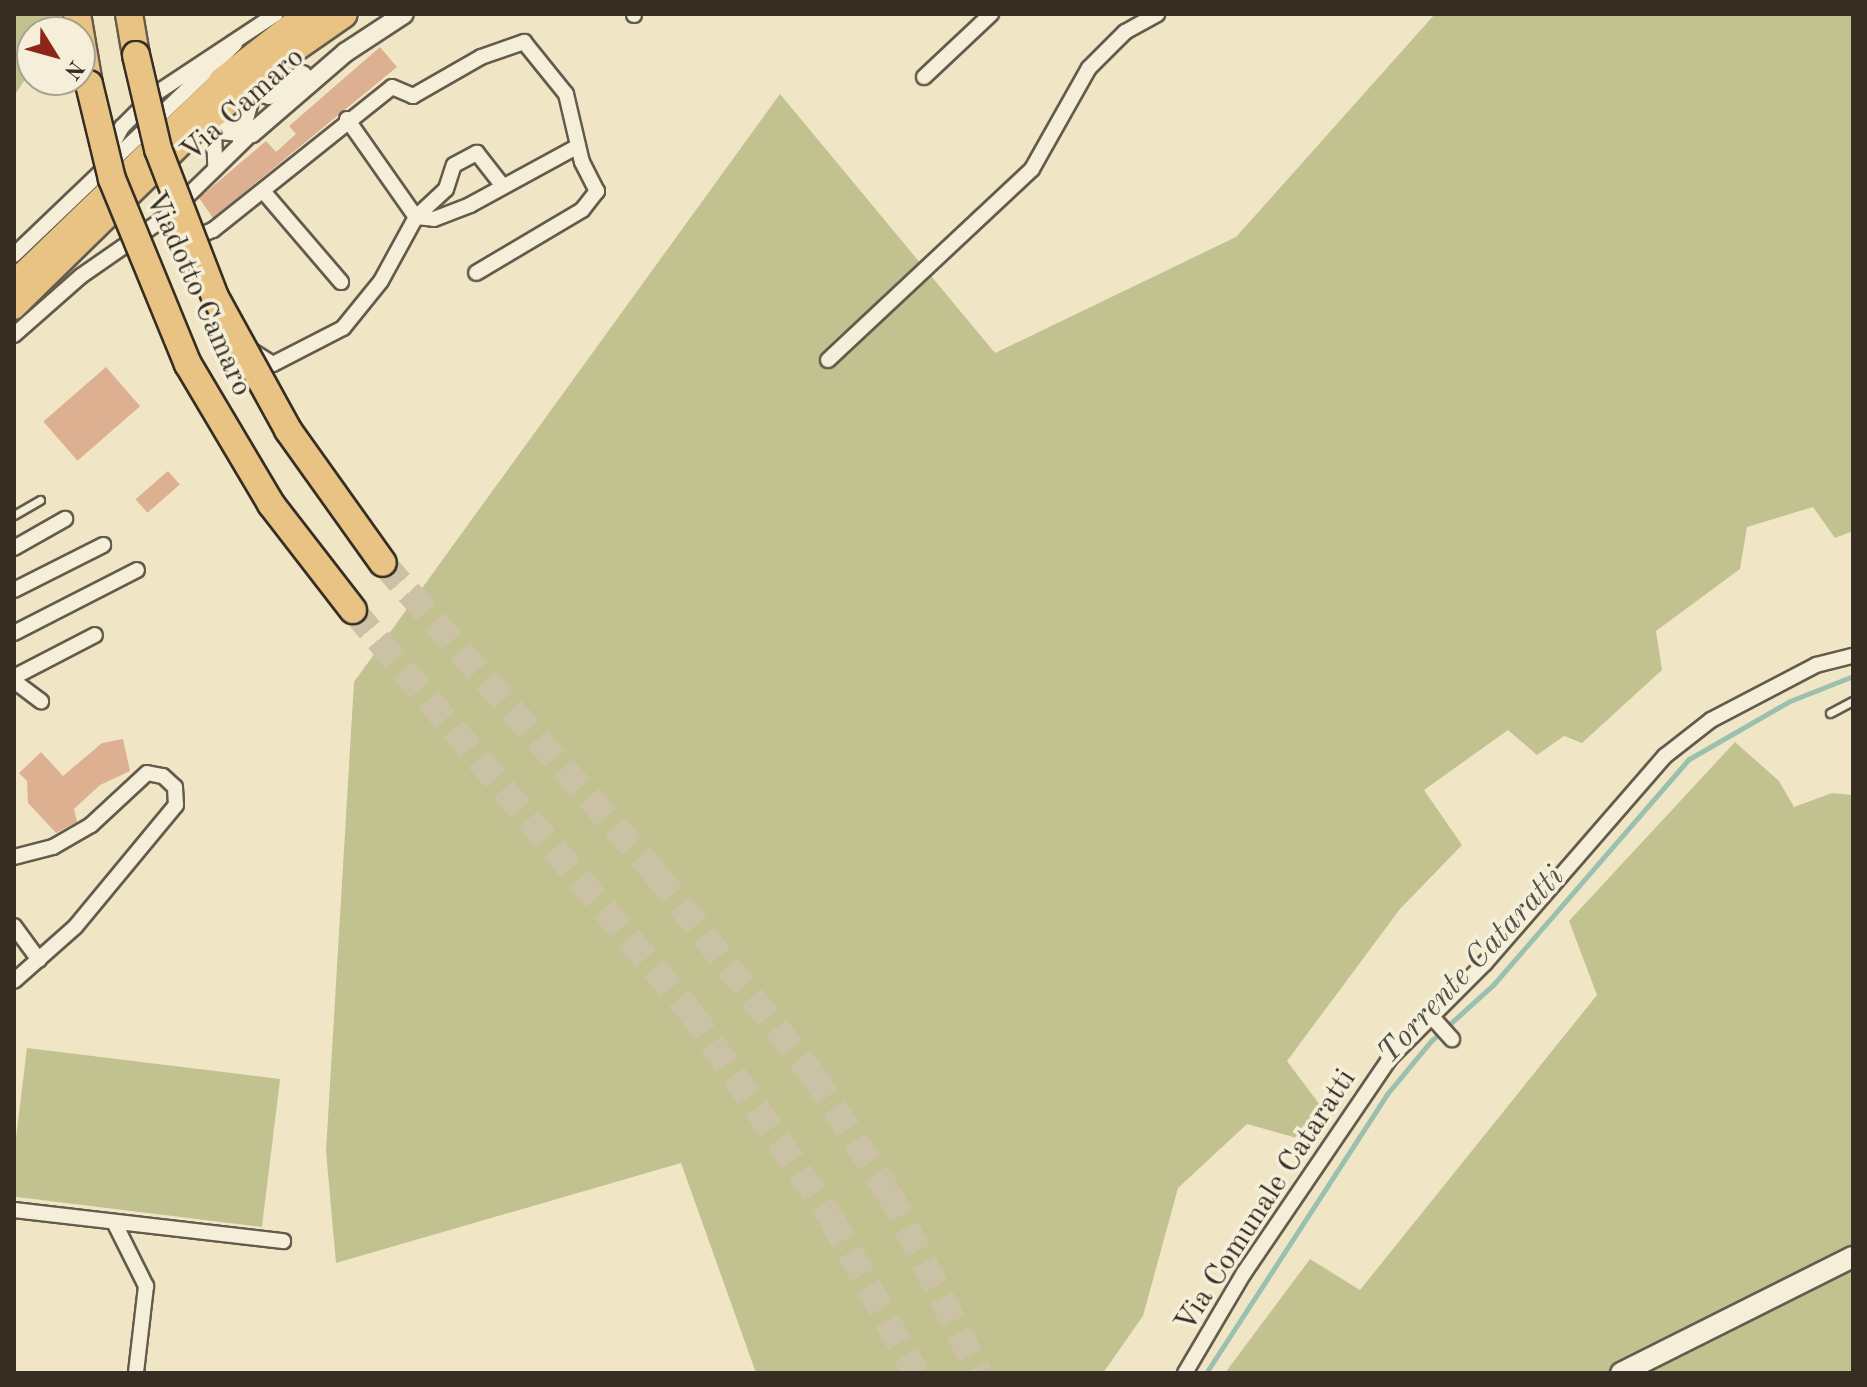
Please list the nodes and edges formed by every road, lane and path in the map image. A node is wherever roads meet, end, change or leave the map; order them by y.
1 (129, 14) edge
2 (276, 14) edge
3 (308, 14) edge
4 (344, 14) edge
5 (404, 14) edge
6 (991, 14) edge
7 (1157, 14) edge
8 (346, 52) junction
9 (924, 77) dead end
10 (228, 80) junction
11 (90, 96) edge
12 (347, 119) junction
13 (210, 123) junction
14 (244, 137) junction
15 (578, 146) junction
16 (215, 166) junction
17 (501, 184) junction
18 (263, 191) junction
19 (73, 198) junction
20 (416, 217) junction
21 (14, 255) edge
22 (476, 273) dead end
23 (14, 282) edge
24 (341, 282) dead end
25 (14, 308) edge
26 (14, 335) edge
27 (828, 360) dead end
28 (40, 500) dead end
29 (14, 515) edge
30 (65, 519) dead end
31 (103, 545) dead end
32 (14, 548) edge
33 (383, 563) tunnel mouth
34 (137, 570) dead end
35 (14, 590) edge
36 (353, 610) tunnel mouth
37 (14, 633) edge
38 (95, 635) dead end
39 (1853, 656) edge
40 (14, 679) edge
41 (41, 701) dead end
42 (1853, 701) edge
43 (1830, 713) dead end
44 (14, 857) edge
45 (14, 926) edge
46 (39, 960) junction
47 (14, 981) edge
48 (1432, 1017) junction
49 (1452, 1039) dead end
50 (14, 1210) edge
51 (114, 1222) junction
52 (283, 1241) dead end
53 (1853, 1257) edge
54 (136, 1373) edge
55 (1185, 1373) edge
56 (1621, 1373) edge

1 - 33 highway, Viadotto Camaro, bridge
2 - 10 street
3 - 10 highway
4 - 10 highway
5 - 8 street, Via Camaro
6 - 9 street
7 - 27 street
8 - 10 street
8 - 14 street, Via Camaro
10 - 13 highway
10 - 14 street
10 - 19 street
10 - 19 street
10 - 23 main road
11 - 36 highway, Viadotto Camaro, bridge
12 - 15 street
12 - 18 street
12 - 20 street
13 - 14 street
13 - 16 street
13 - 25 main road
14 - 16 street, Via Camaro
15 - 17 street
15 - 22 street
16 - 26 street, Via Camaro
17 - 20 street
17 - 20 street
18 - 20 street
18 - 24 street
19 - 21 street
28 - 29 lane
30 - 32 street
31 - 35 street
34 - 37 street
38 - 40 street
39 - 48 street, Via Comunale Cataratti
40 - 41 street
42 - 43 lane
44 - 46 street
45 - 46 street
46 - 47 street
48 - 49 street
48 - 55 street, Via Comunale Cataratti
50 - 51 street
51 - 52 street
51 - 54 street
53 - 56 main road

